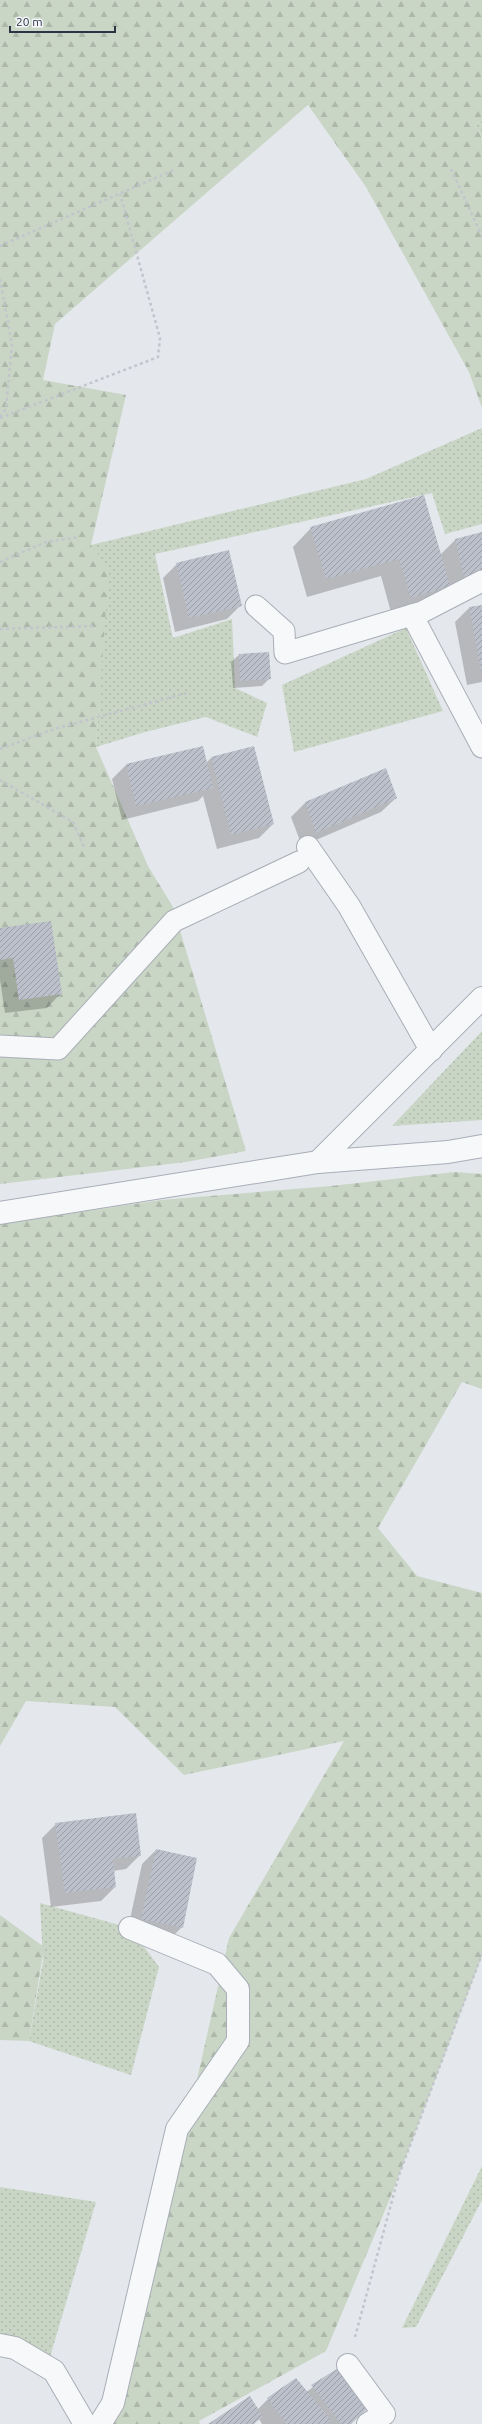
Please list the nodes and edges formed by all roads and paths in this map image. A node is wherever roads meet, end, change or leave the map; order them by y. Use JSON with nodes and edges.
{"nodes":[{"id":1,"x":176,"y":169,"type":"dead end"},
{"id":2,"x":451,"y":169,"type":"dead end"},
{"id":3,"x":120,"y":194,"type":"junction"},
{"id":4,"x":482,"y":236,"type":"edge"},
{"id":5,"x":0,"y":246,"type":"edge"},
{"id":6,"x":0,"y":279,"type":"edge"},
{"id":7,"x":0,"y":418,"type":"edge"},
{"id":8,"x":78,"y":537,"type":"dead end"},
{"id":9,"x":0,"y":562,"type":"edge"},
{"id":10,"x":482,"y":581,"type":"edge"},
{"id":11,"x":256,"y":606,"type":"dead end"},
{"id":12,"x":412,"y":615,"type":"junction"},
{"id":13,"x":95,"y":626,"type":"dead end"},
{"id":14,"x":0,"y":629,"type":"edge"},
{"id":15,"x":187,"y":693,"type":"dead end"},
{"id":16,"x":482,"y":747,"type":"edge"},
{"id":17,"x":0,"y":749,"type":"edge"},
{"id":18,"x":0,"y":780,"type":"edge"},
{"id":19,"x":84,"y":847,"type":"dead end"},
{"id":20,"x":303,"y":855,"type":"joint"},
{"id":21,"x":482,"y":998,"type":"edge"},
{"id":22,"x":0,"y":1046,"type":"edge"},
{"id":23,"x":431,"y":1050,"type":"junction"},
{"id":24,"x":482,"y":1146,"type":"edge"},
{"id":25,"x":318,"y":1162,"type":"junction"},
{"id":26,"x":0,"y":1213,"type":"edge"},
{"id":27,"x":130,"y":1928,"type":"dead end"},
{"id":28,"x":482,"y":1954,"type":"edge"},
{"id":29,"x":0,"y":2345,"type":"edge"},
{"id":30,"x":348,"y":2364,"type":"joint"},
{"id":31,"x":85,"y":2424,"type":"edge"},
{"id":32,"x":100,"y":2424,"type":"edge"},
{"id":33,"x":368,"y":2424,"type":"edge"}],
"edges":[{"from":1,"to":3,"type":"path"},
{"from":2,"to":4,"type":"path"},
{"from":3,"to":5,"type":"path"},
{"from":3,"to":7,"type":"path"},
{"from":6,"to":7,"type":"path"},
{"from":8,"to":9,"type":"path"},
{"from":10,"to":12,"type":"lane"},
{"from":11,"to":12,"type":"lane"},
{"from":12,"to":16,"type":"lane"},
{"from":13,"to":14,"type":"path"},
{"from":15,"to":17,"type":"path"},
{"from":18,"to":19,"type":"path"},
{"from":20,"to":22,"type":"lane"},
{"from":20,"to":23,"type":"street"},
{"from":21,"to":23,"type":"street"},
{"from":23,"to":25,"type":"street"},
{"from":24,"to":25,"type":"street"},
{"from":25,"to":26,"type":"street"},
{"from":27,"to":32,"type":"street"},
{"from":28,"to":30,"type":"path"},
{"from":29,"to":31,"type":"street"},
{"from":30,"to":33,"type":"street"}]}
